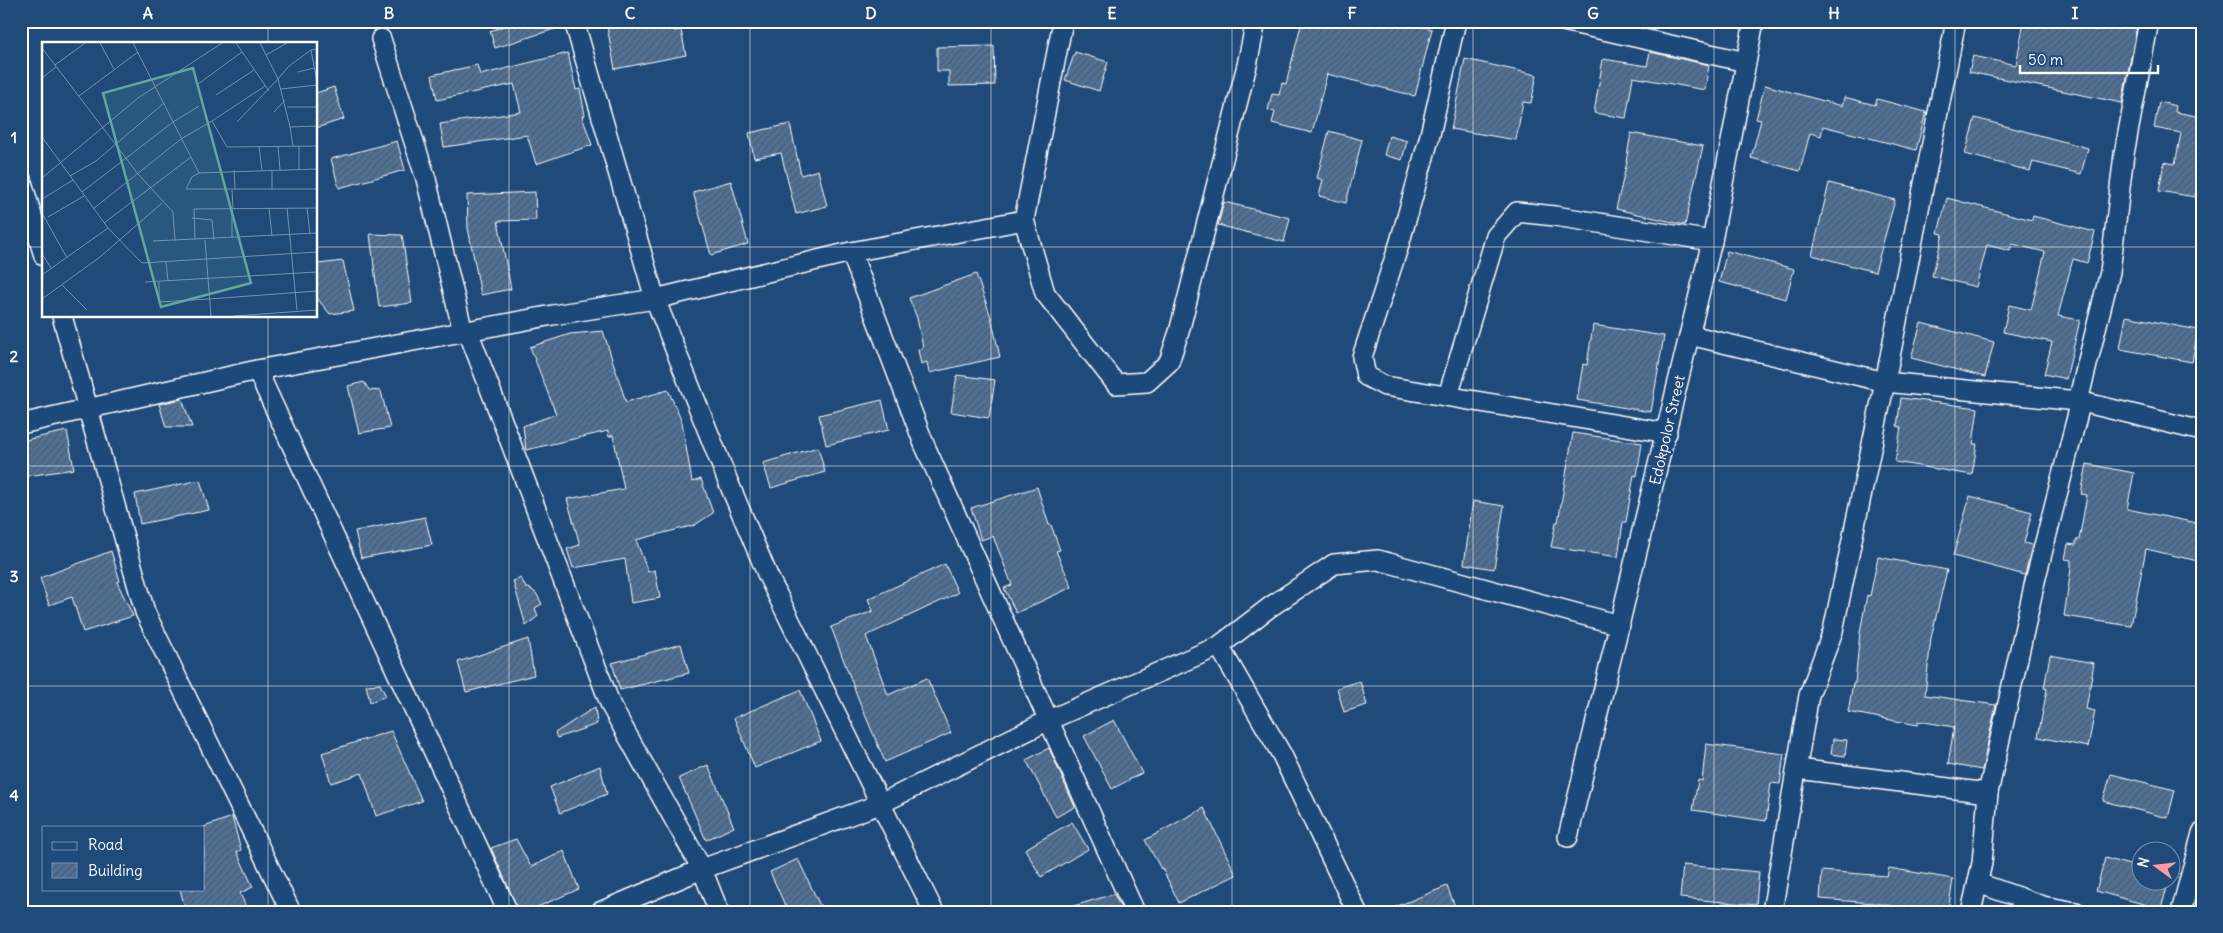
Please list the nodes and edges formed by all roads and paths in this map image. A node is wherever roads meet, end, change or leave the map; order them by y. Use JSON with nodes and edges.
{"nodes":[{"id":1,"x":574,"y":21,"type":"edge"},
{"id":2,"x":1063,"y":21,"type":"edge"},
{"id":3,"x":1256,"y":21,"type":"edge"},
{"id":4,"x":1456,"y":21,"type":"edge"},
{"id":5,"x":1563,"y":21,"type":"edge"},
{"id":6,"x":1754,"y":21,"type":"edge"},
{"id":7,"x":1956,"y":21,"type":"edge"},
{"id":8,"x":2148,"y":21,"type":"edge"},
{"id":9,"x":381,"y":39,"type":"dead end"},
{"id":10,"x":1746,"y":62,"type":"junction"},
{"id":11,"x":21,"y":179,"type":"edge"},
{"id":12,"x":1024,"y":220,"type":"junction"},
{"id":13,"x":1712,"y":241,"type":"junction"},
{"id":14,"x":42,"y":249,"type":"edge"},
{"id":15,"x":851,"y":252,"type":"junction"},
{"id":16,"x":655,"y":299,"type":"junction"},
{"id":17,"x":63,"y":318,"type":"edge"},
{"id":18,"x":465,"y":332,"type":"junction"},
{"id":19,"x":1690,"y":336,"type":"junction"},
{"id":20,"x":256,"y":370,"type":"junction"},
{"id":21,"x":1885,"y":382,"type":"junction"},
{"id":22,"x":1448,"y":396,"type":"junction"},
{"id":23,"x":2078,"y":401,"type":"junction"},
{"id":24,"x":89,"y":409,"type":"junction"},
{"id":25,"x":21,"y":424,"type":"edge"},
{"id":26,"x":2202,"y":431,"type":"edge"},
{"id":27,"x":1667,"y":433,"type":"junction"},
{"id":28,"x":1620,"y":625,"type":"junction"},
{"id":29,"x":1219,"y":646,"type":"junction"},
{"id":30,"x":1049,"y":720,"type":"junction"},
{"id":31,"x":1797,"y":769,"type":"junction"},
{"id":32,"x":1988,"y":793,"type":"junction"},
{"id":33,"x":880,"y":804,"type":"junction"},
{"id":34,"x":2202,"y":833,"type":"edge"},
{"id":35,"x":1568,"y":837,"type":"dead end"},
{"id":36,"x":702,"y":869,"type":"junction"},
{"id":37,"x":1978,"y":882,"type":"junction"},
{"id":38,"x":291,"y":912,"type":"edge"},
{"id":39,"x":508,"y":912,"type":"edge"},
{"id":40,"x":600,"y":912,"type":"edge"},
{"id":41,"x":719,"y":912,"type":"edge"},
{"id":42,"x":934,"y":912,"type":"edge"},
{"id":43,"x":1135,"y":912,"type":"edge"},
{"id":44,"x":1357,"y":912,"type":"edge"},
{"id":45,"x":1772,"y":912,"type":"edge"},
{"id":46,"x":1971,"y":912,"type":"edge"},
{"id":47,"x":2076,"y":912,"type":"edge"},
{"id":48,"x":2181,"y":912,"type":"edge"}],
"edges":[{"from":1,"to":16,"type":"street"},
{"from":2,"to":12,"type":"street"},
{"from":3,"to":12,"type":"street"},
{"from":4,"to":22,"type":"street"},
{"from":5,"to":10,"type":"street"},
{"from":6,"to":10,"type":"street","name":"Edokpolor Street"},
{"from":7,"to":21,"type":"street"},
{"from":8,"to":23,"type":"street"},
{"from":9,"to":18,"type":"street"},
{"from":10,"to":13,"type":"street","name":"Edokpolor Street"},
{"from":11,"to":14,"type":"street"},
{"from":12,"to":15,"type":"street"},
{"from":13,"to":19,"type":"street","name":"Edokpolor Street"},
{"from":13,"to":22,"type":"street"},
{"from":15,"to":16,"type":"street"},
{"from":15,"to":30,"type":"street"},
{"from":16,"to":18,"type":"street"},
{"from":16,"to":33,"type":"street"},
{"from":17,"to":24,"type":"street"},
{"from":18,"to":20,"type":"street"},
{"from":18,"to":36,"type":"street"},
{"from":19,"to":21,"type":"street"},
{"from":19,"to":27,"type":"street","name":"Edokpolor Street"},
{"from":20,"to":24,"type":"street"},
{"from":20,"to":39,"type":"street"},
{"from":21,"to":23,"type":"street"},
{"from":21,"to":31,"type":"street"},
{"from":22,"to":27,"type":"street"},
{"from":23,"to":26,"type":"street"},
{"from":23,"to":32,"type":"street"},
{"from":24,"to":25,"type":"street"},
{"from":24,"to":38,"type":"street"},
{"from":27,"to":28,"type":"street","name":"Edokpolor Street"},
{"from":28,"to":29,"type":"street"},
{"from":28,"to":35,"type":"street","name":"Edokpolor Street"},
{"from":29,"to":30,"type":"street"},
{"from":29,"to":44,"type":"street"},
{"from":30,"to":33,"type":"street"},
{"from":30,"to":43,"type":"street"},
{"from":31,"to":32,"type":"street"},
{"from":31,"to":45,"type":"street"},
{"from":32,"to":37,"type":"street"},
{"from":33,"to":36,"type":"street"},
{"from":33,"to":42,"type":"street"},
{"from":34,"to":48,"type":"street"},
{"from":36,"to":40,"type":"street"},
{"from":36,"to":41,"type":"street"},
{"from":37,"to":46,"type":"street"},
{"from":37,"to":47,"type":"street"}]}
